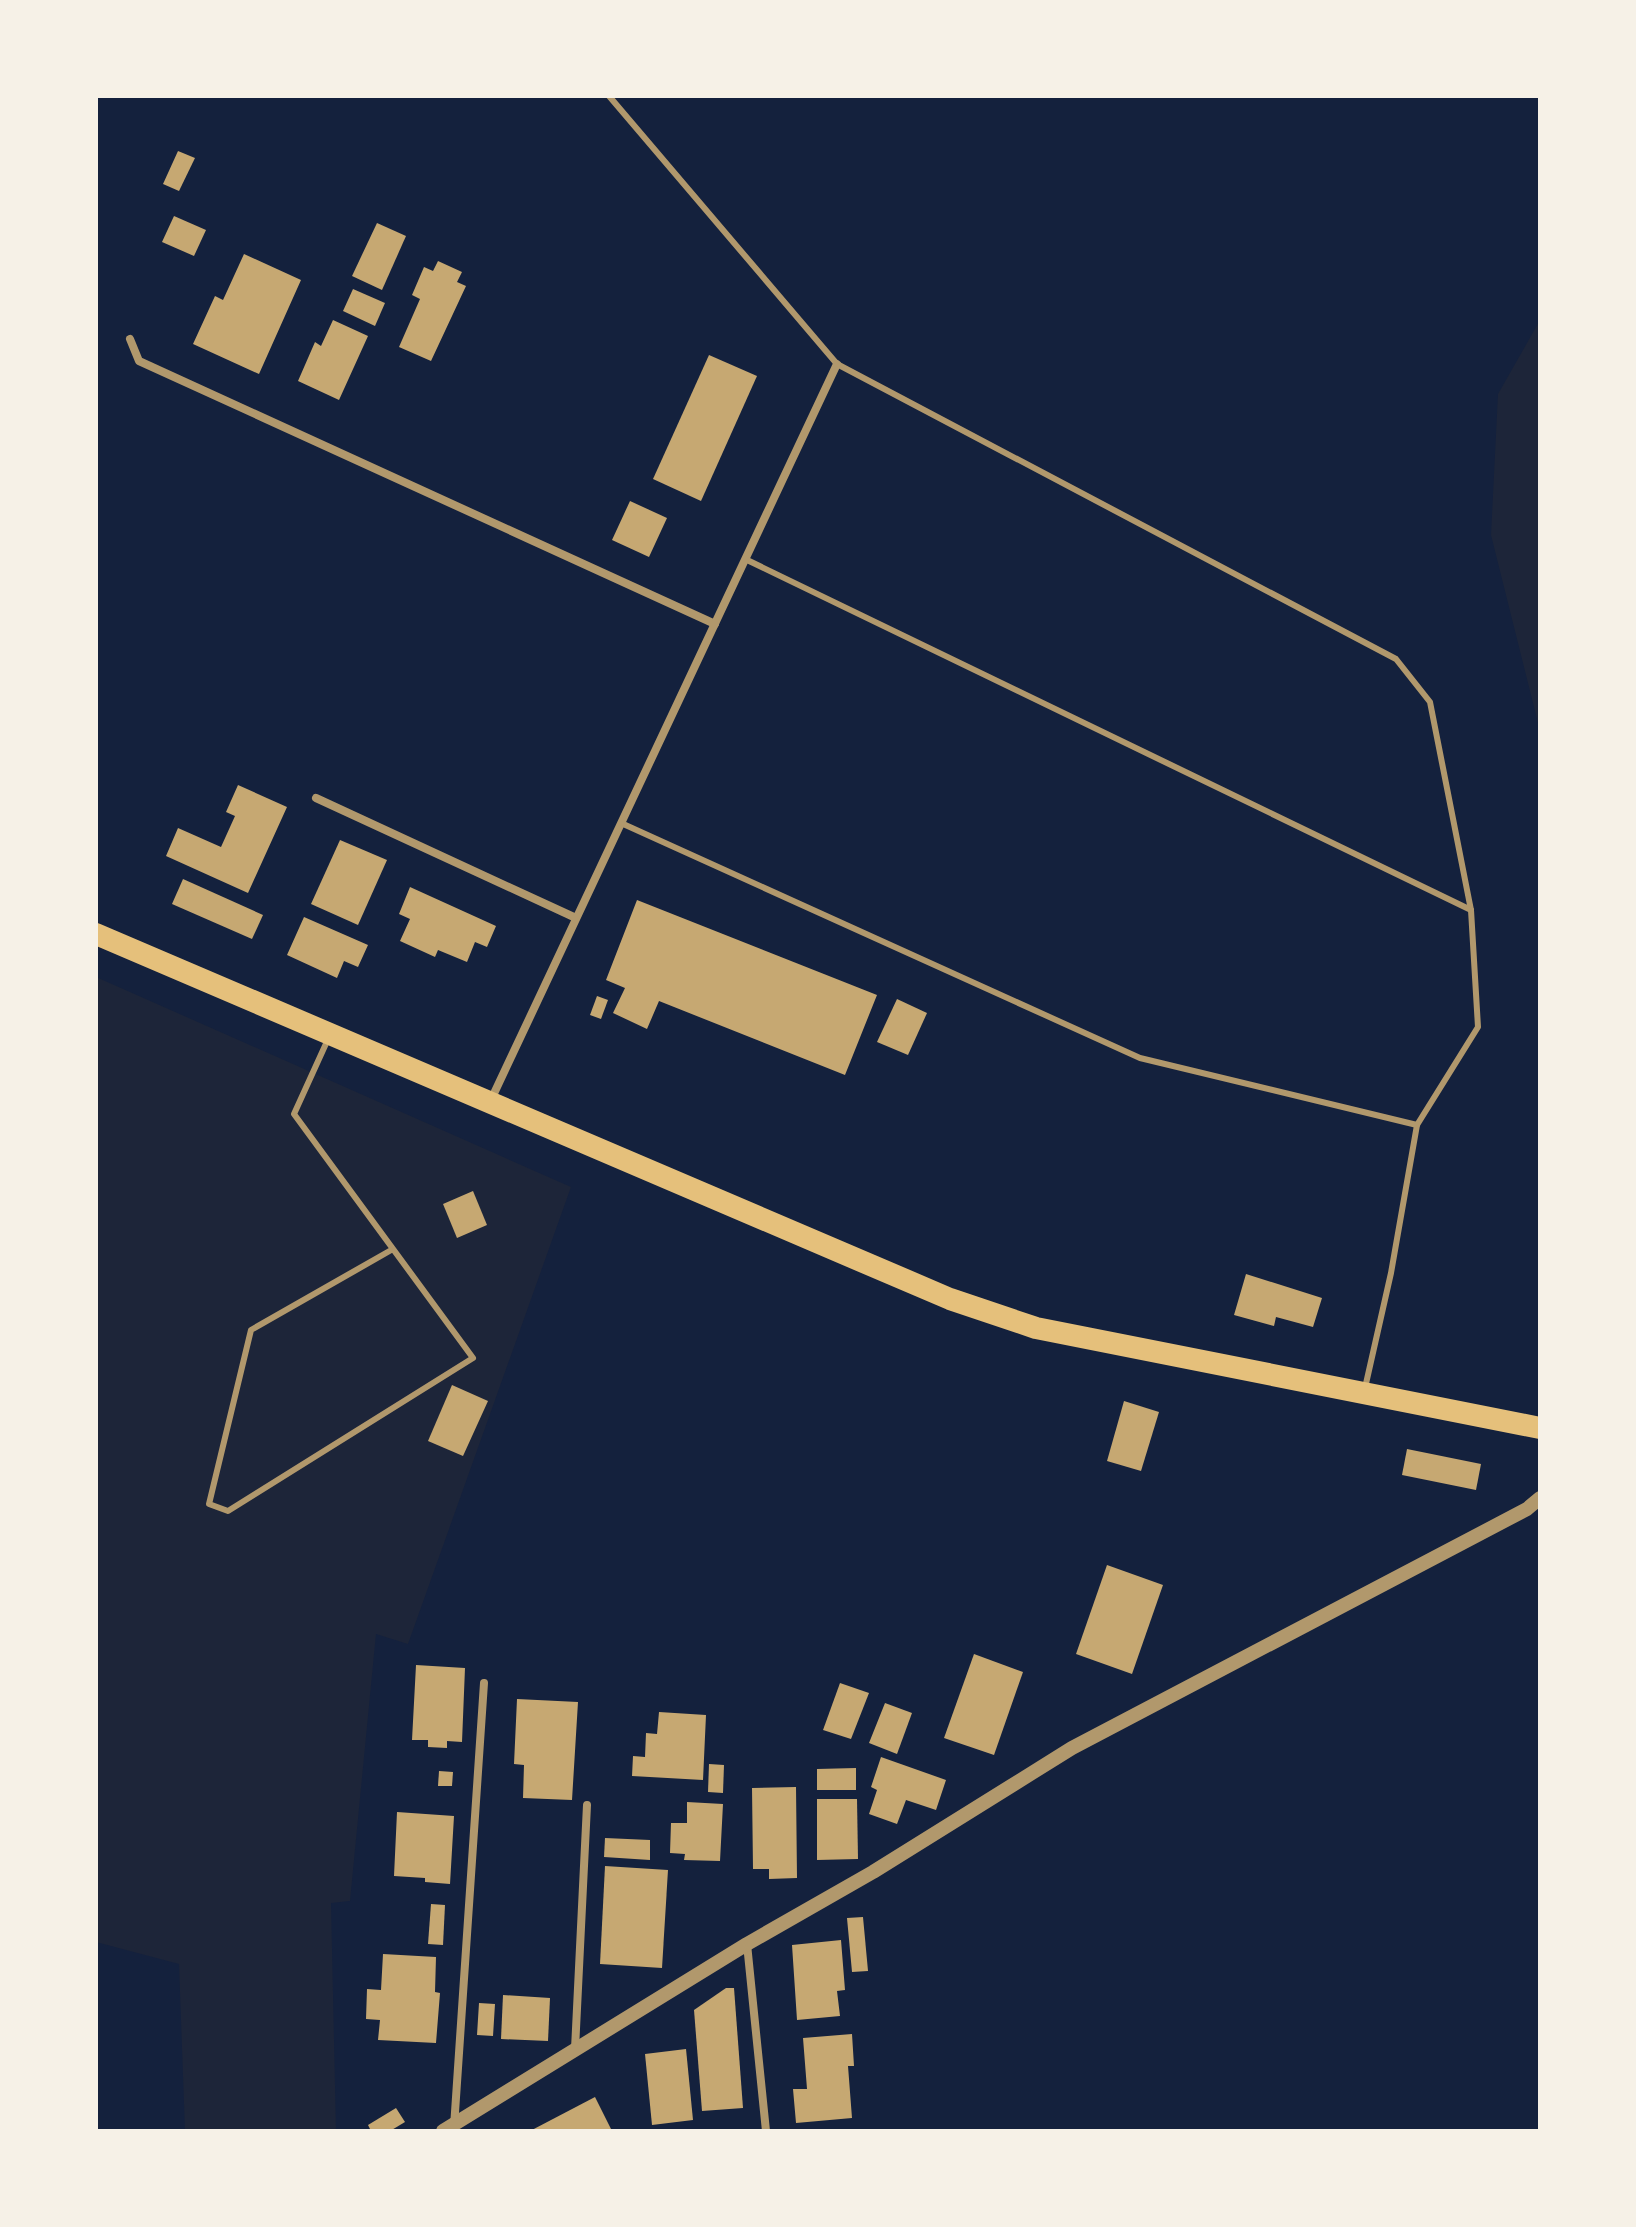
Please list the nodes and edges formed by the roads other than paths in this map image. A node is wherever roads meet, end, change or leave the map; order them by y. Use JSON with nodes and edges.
{"nodes":[{"id":1,"x":609,"y":96,"type":"edge"},
{"id":2,"x":130,"y":339,"type":"dead end"},
{"id":3,"x":837,"y":364,"type":"junction"},
{"id":4,"x":745,"y":559,"type":"junction"},
{"id":5,"x":715,"y":624,"type":"junction"},
{"id":6,"x":316,"y":798,"type":"dead end"},
{"id":7,"x":621,"y":823,"type":"junction"},
{"id":8,"x":1471,"y":910,"type":"junction"},
{"id":9,"x":576,"y":918,"type":"junction"},
{"id":10,"x":96,"y":934,"type":"edge"},
{"id":11,"x":330,"y":1034,"type":"junction"},
{"id":12,"x":489,"y":1103,"type":"junction"},
{"id":13,"x":1417,"y":1125,"type":"junction"},
{"id":14,"x":393,"y":1249,"type":"junction"},
{"id":15,"x":1364,"y":1393,"type":"junction"},
{"id":16,"x":1540,"y":1428,"type":"edge"},
{"id":17,"x":1540,"y":1498,"type":"edge"},
{"id":18,"x":484,"y":1683,"type":"dead end"},
{"id":19,"x":587,"y":1805,"type":"dead end"},
{"id":20,"x":747,"y":1944,"type":"junction"},
{"id":21,"x":575,"y":2049,"type":"junction"},
{"id":22,"x":451,"y":2129,"type":"edge"},
{"id":23,"x":766,"y":2131,"type":"edge"}],
"edges":[{"from":1,"to":3,"type":"lane"},
{"from":2,"to":5,"type":"street"},
{"from":3,"to":4,"type":"street"},
{"from":3,"to":8,"type":"lane"},
{"from":4,"to":5,"type":"street"},
{"from":4,"to":8,"type":"lane"},
{"from":5,"to":7,"type":"street"},
{"from":6,"to":9,"type":"street"},
{"from":7,"to":9,"type":"street"},
{"from":7,"to":13,"type":"lane"},
{"from":8,"to":13,"type":"lane"},
{"from":9,"to":12,"type":"street"},
{"from":10,"to":11,"type":"highway"},
{"from":11,"to":12,"type":"highway"},
{"from":11,"to":14,"type":"lane"},
{"from":12,"to":15,"type":"highway"},
{"from":13,"to":15,"type":"lane"},
{"from":14,"to":14,"type":"lane"},
{"from":15,"to":16,"type":"highway"},
{"from":17,"to":20,"type":"street"},
{"from":18,"to":22,"type":"street"},
{"from":19,"to":21,"type":"street"},
{"from":20,"to":21,"type":"street"},
{"from":20,"to":23,"type":"street"},
{"from":21,"to":22,"type":"street"}]}
